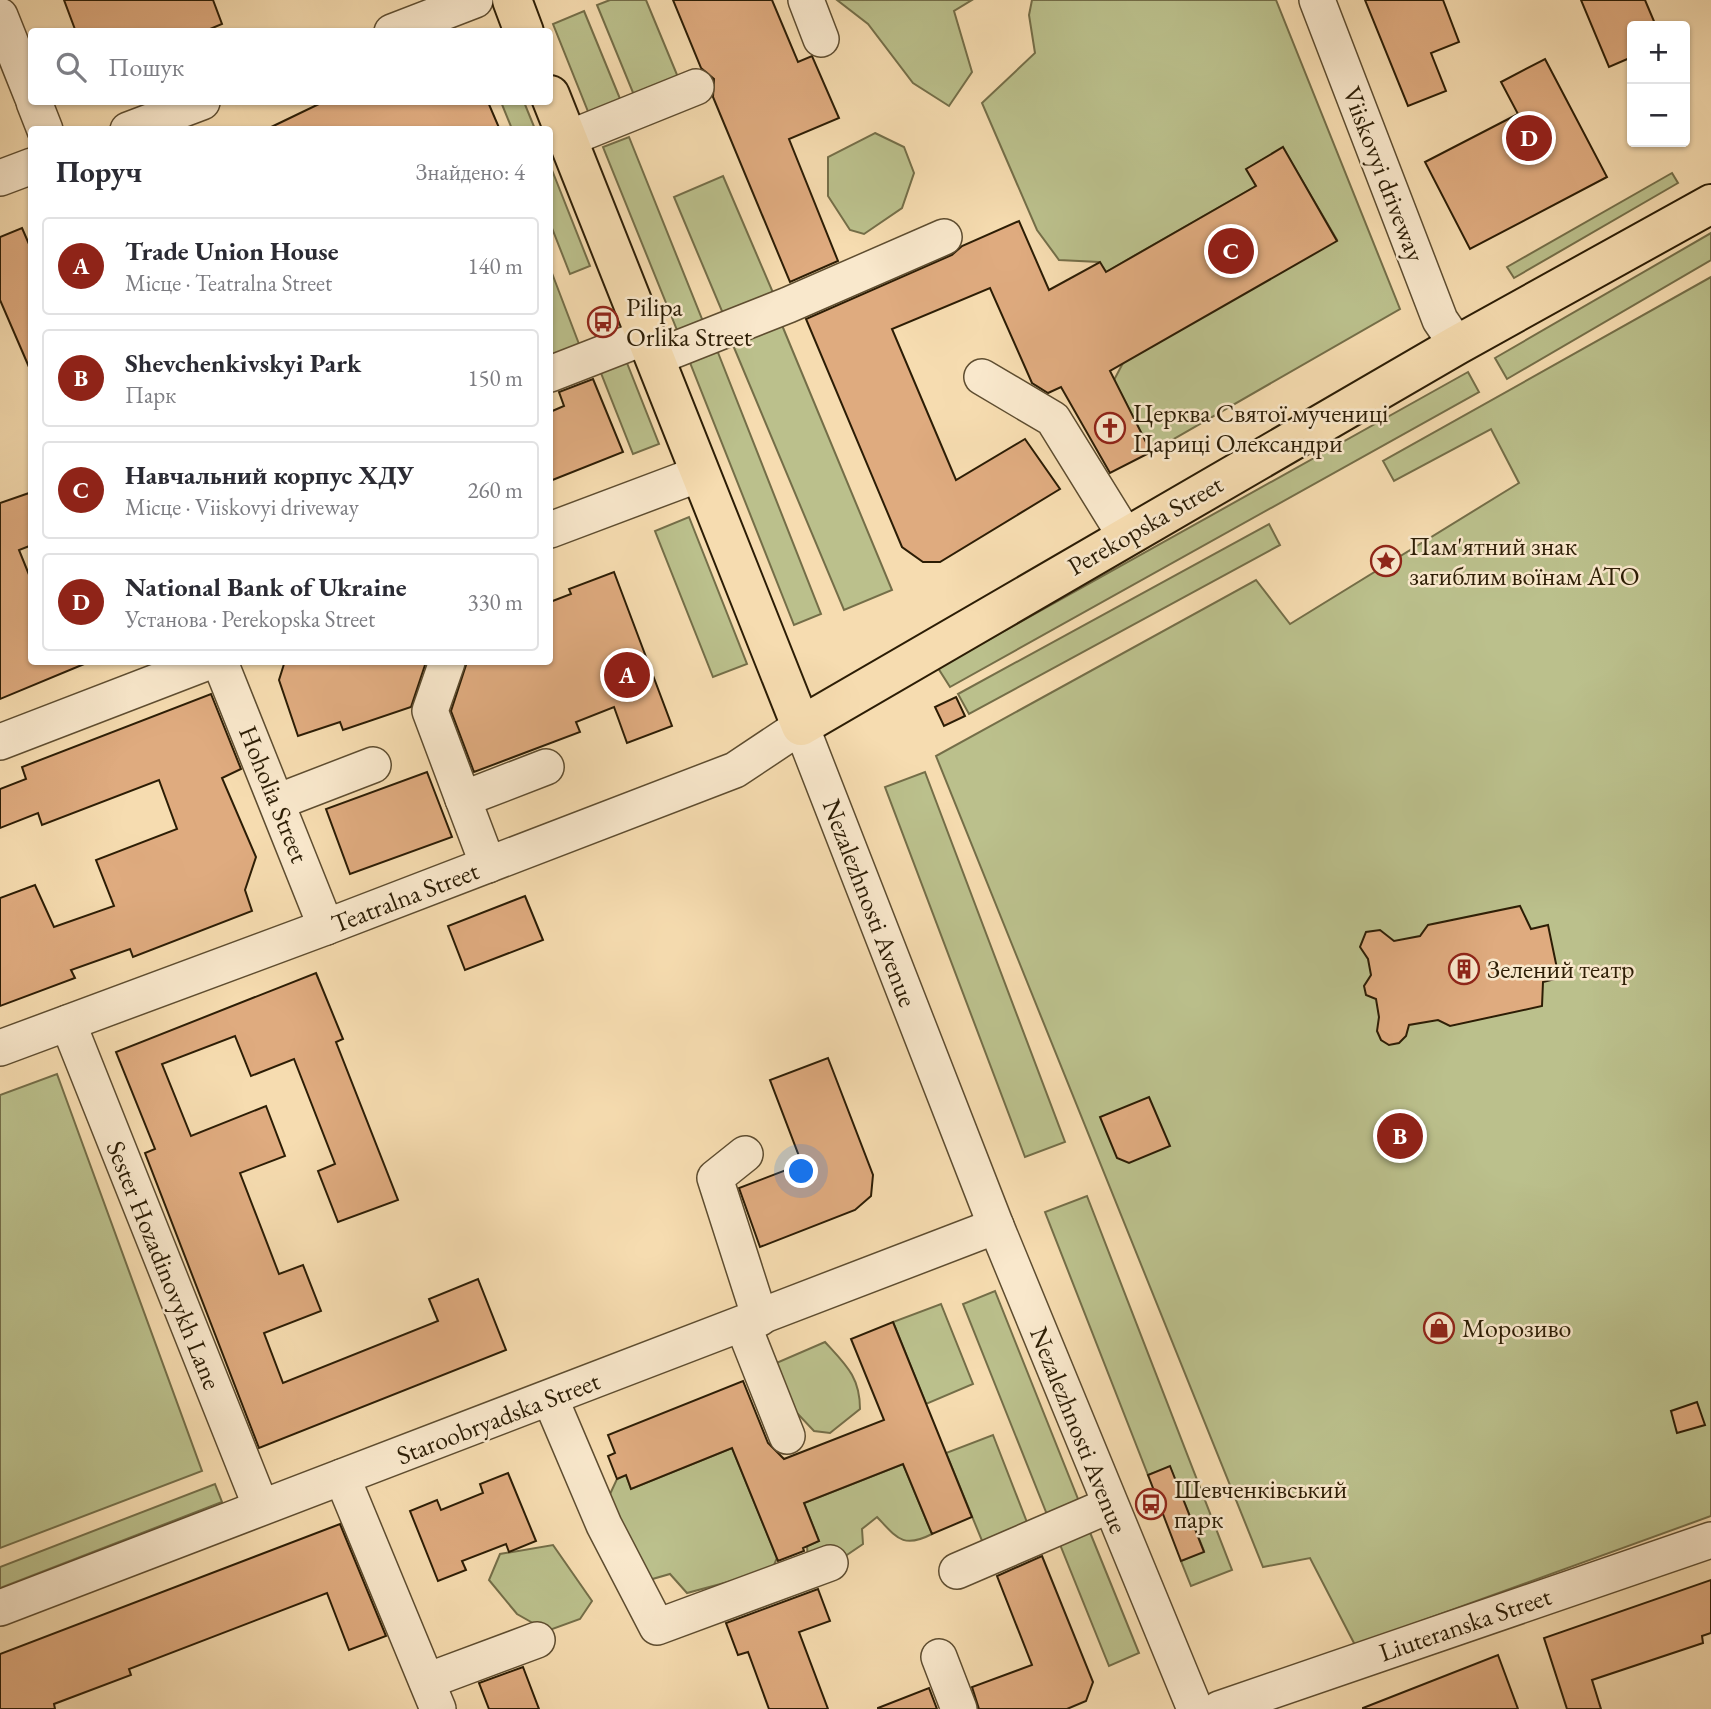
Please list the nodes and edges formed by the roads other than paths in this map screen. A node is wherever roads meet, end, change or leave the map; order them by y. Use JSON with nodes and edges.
{"nodes":[{"id":1,"x":475,"y":0,"type":"edge"},
{"id":2,"x":512,"y":0,"type":"edge"},
{"id":3,"x":806,"y":0,"type":"edge"},
{"id":4,"x":1317,"y":0,"type":"edge"},
{"id":5,"x":0,"y":16,"type":"edge"},
{"id":6,"x":402,"y":28,"type":"edge"},
{"id":7,"x":522,"y":28,"type":"edge"},
{"id":8,"x":821,"y":39,"type":"dead end"},
{"id":9,"x":28,"y":86,"type":"edge"},
{"id":10,"x":696,"y":86,"type":"dead end"},
{"id":11,"x":553,"y":103,"type":"edge"},
{"id":12,"x":35,"y":105,"type":"edge"},
{"id":13,"x":194,"y":105,"type":"edge"},
{"id":14,"x":43,"y":126,"type":"edge"},
{"id":15,"x":139,"y":126,"type":"edge"},
{"id":16,"x":567,"y":139,"type":"junction"},
{"id":17,"x":28,"y":168,"type":"edge"},
{"id":18,"x":0,"y":178,"type":"edge"},
{"id":19,"x":1711,"y":204,"type":"edge"},
{"id":20,"x":944,"y":237,"type":"dead end"},
{"id":21,"x":1457,"y":345,"type":"junction"},
{"id":22,"x":650,"y":347,"type":"junction"},
{"id":23,"x":553,"y":373,"type":"edge"},
{"id":24,"x":982,"y":377,"type":"dead end"},
{"id":25,"x":699,"y":474,"type":"junction"},
{"id":26,"x":553,"y":529,"type":"edge"},
{"id":27,"x":1126,"y":537,"type":"junction"},
{"id":28,"x":200,"y":665,"type":"edge"},
{"id":29,"x":221,"y":665,"type":"edge"},
{"id":30,"x":446,"y":665,"type":"edge"},
{"id":31,"x":801,"y":726,"type":"junction"},
{"id":32,"x":0,"y":742,"type":"edge"},
{"id":33,"x":373,"y":765,"type":"dead end"},
{"id":34,"x":546,"y":767,"type":"dead end"},
{"id":35,"x":463,"y":799,"type":"junction"},
{"id":36,"x":277,"y":802,"type":"junction"},
{"id":37,"x":488,"y":865,"type":"junction"},
{"id":38,"x":327,"y":928,"type":"junction"},
{"id":39,"x":68,"y":1023,"type":"junction"},
{"id":40,"x":0,"y":1048,"type":"edge"},
{"id":41,"x":745,"y":1154,"type":"dead end"},
{"id":42,"x":996,"y":1226,"type":"junction"},
{"id":43,"x":751,"y":1322,"type":"junction"},
{"id":44,"x":550,"y":1398,"type":"junction"},
{"id":45,"x":787,"y":1436,"type":"dead end"},
{"id":46,"x":342,"y":1478,"type":"junction"},
{"id":47,"x":1110,"y":1505,"type":"junction"},
{"id":48,"x":261,"y":1507,"type":"junction"},
{"id":49,"x":1711,"y":1539,"type":"edge"},
{"id":50,"x":830,"y":1563,"type":"dead end"},
{"id":51,"x":957,"y":1571,"type":"dead end"},
{"id":52,"x":0,"y":1608,"type":"edge"},
{"id":53,"x":537,"y":1640,"type":"dead end"},
{"id":54,"x":939,"y":1657,"type":"dead end"},
{"id":55,"x":432,"y":1695,"type":"edge"},
{"id":56,"x":959,"y":1709,"type":"edge"},
{"id":57,"x":1195,"y":1709,"type":"edge"},
{"id":58,"x":1219,"y":1709,"type":"edge"}],
"edges":[{"from":1,"to":6,"type":"street"},
{"from":2,"to":7,"type":"main road"},
{"from":3,"to":8,"type":"street"},
{"from":4,"to":21,"type":"street","name":"Viiskovyi driveway"},
{"from":5,"to":9,"type":"street"},
{"from":10,"to":16,"type":"street"},
{"from":11,"to":16,"type":"main road","name":"Nezalezhnosti Avenue"},
{"from":12,"to":14,"type":"street"},
{"from":13,"to":15,"type":"street"},
{"from":16,"to":22,"type":"main road","name":"Nezalezhnosti Avenue"},
{"from":17,"to":18,"type":"street"},
{"from":19,"to":21,"type":"main road","name":"Perekopska Street"},
{"from":20,"to":22,"type":"street"},
{"from":21,"to":27,"type":"main road","name":"Perekopska Street"},
{"from":22,"to":23,"type":"street"},
{"from":22,"to":25,"type":"main road","name":"Nezalezhnosti Avenue"},
{"from":24,"to":27,"type":"street"},
{"from":25,"to":26,"type":"street"},
{"from":25,"to":31,"type":"main road","name":"Nezalezhnosti Avenue"},
{"from":27,"to":31,"type":"main road","name":"Perekopska Street"},
{"from":28,"to":32,"type":"street"},
{"from":29,"to":36,"type":"street","name":"Hoholia Street"},
{"from":30,"to":35,"type":"street"},
{"from":31,"to":37,"type":"street","name":"Teatralna Street"},
{"from":31,"to":42,"type":"street","name":"Nezalezhnosti Avenue"},
{"from":33,"to":36,"type":"street"},
{"from":34,"to":35,"type":"street"},
{"from":35,"to":37,"type":"street"},
{"from":36,"to":38,"type":"street","name":"Hoholia Street"},
{"from":37,"to":38,"type":"street","name":"Teatralna Street"},
{"from":38,"to":39,"type":"street","name":"Teatralna Street"},
{"from":39,"to":40,"type":"street","name":"Teatralna Street"},
{"from":39,"to":48,"type":"street","name":"Sester Hozadinovykh Lane"},
{"from":41,"to":43,"type":"street"},
{"from":42,"to":43,"type":"street","name":"Staroobryadska Street"},
{"from":42,"to":47,"type":"street","name":"Nezalezhnosti Avenue"},
{"from":43,"to":44,"type":"street","name":"Staroobryadska Street"},
{"from":43,"to":45,"type":"street"},
{"from":44,"to":46,"type":"street","name":"Staroobryadska Street"},
{"from":44,"to":50,"type":"street"},
{"from":46,"to":48,"type":"street","name":"Staroobryadska Street"},
{"from":46,"to":55,"type":"street"},
{"from":47,"to":51,"type":"street"},
{"from":47,"to":57,"type":"street","name":"Nezalezhnosti Avenue"},
{"from":48,"to":52,"type":"street","name":"Staroobryadska Street"},
{"from":49,"to":58,"type":"street","name":"Liuteranska Street"},
{"from":53,"to":55,"type":"street"},
{"from":54,"to":56,"type":"street"}]}
